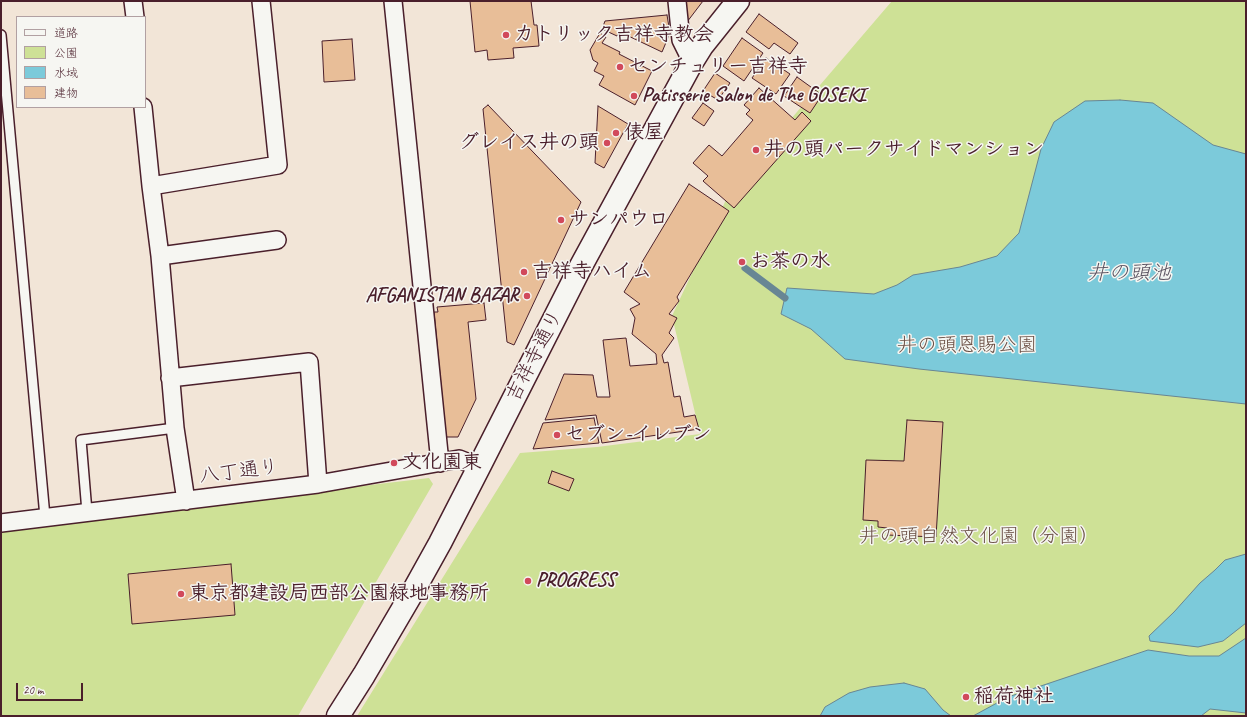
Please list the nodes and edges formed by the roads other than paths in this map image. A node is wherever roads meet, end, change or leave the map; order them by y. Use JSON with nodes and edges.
{"nodes":[{"id":1,"x":133,"y":1,"type":"edge"},
{"id":2,"x":262,"y":1,"type":"edge"},
{"id":3,"x":393,"y":1,"type":"edge"},
{"id":4,"x":677,"y":1,"type":"edge"},
{"id":5,"x":738,"y":1,"type":"edge"},
{"id":6,"x":134,"y":16,"type":"edge"},
{"id":7,"x":1,"y":35,"type":"edge"},
{"id":8,"x":692,"y":62,"type":"junction"},
{"id":9,"x":143,"y":108,"type":"edge"},
{"id":10,"x":151,"y":186,"type":"junction"},
{"id":11,"x":277,"y":240,"type":"dead end"},
{"id":12,"x":160,"y":256,"type":"junction"},
{"id":13,"x":170,"y":378,"type":"junction"},
{"id":14,"x":175,"y":428,"type":"junction"},
{"id":15,"x":440,"y":463,"type":"junction"},
{"id":16,"x":480,"y":467,"type":"junction"},
{"id":17,"x":318,"y":484,"type":"junction"},
{"id":18,"x":186,"y":501,"type":"junction"},
{"id":19,"x":87,"y":512,"type":"junction"},
{"id":20,"x":46,"y":517,"type":"junction"},
{"id":21,"x":1,"y":523,"type":"edge"},
{"id":22,"x":338,"y":716,"type":"edge"}],
"edges":[{"from":1,"to":6,"type":"street"},
{"from":2,"to":10,"type":"street"},
{"from":3,"to":15,"type":"street"},
{"from":4,"to":8,"type":"street"},
{"from":5,"to":8,"type":"main road","name":"吉祥寺通り"},
{"from":7,"to":20,"type":"lane"},
{"from":8,"to":16,"type":"main road","name":"吉祥寺通り"},
{"from":9,"to":10,"type":"street"},
{"from":10,"to":12,"type":"street"},
{"from":11,"to":12,"type":"street"},
{"from":12,"to":13,"type":"street"},
{"from":13,"to":14,"type":"street"},
{"from":13,"to":17,"type":"street"},
{"from":14,"to":18,"type":"street"},
{"from":14,"to":19,"type":"lane"},
{"from":15,"to":16,"type":"street","name":"八丁通り"},
{"from":15,"to":17,"type":"street","name":"八丁通り"},
{"from":16,"to":22,"type":"main road","name":"吉祥寺通り"},
{"from":17,"to":18,"type":"street","name":"八丁通り"},
{"from":18,"to":19,"type":"street","name":"八丁通り"},
{"from":19,"to":20,"type":"street","name":"八丁通り"},
{"from":20,"to":21,"type":"street","name":"八丁通り"}]}
